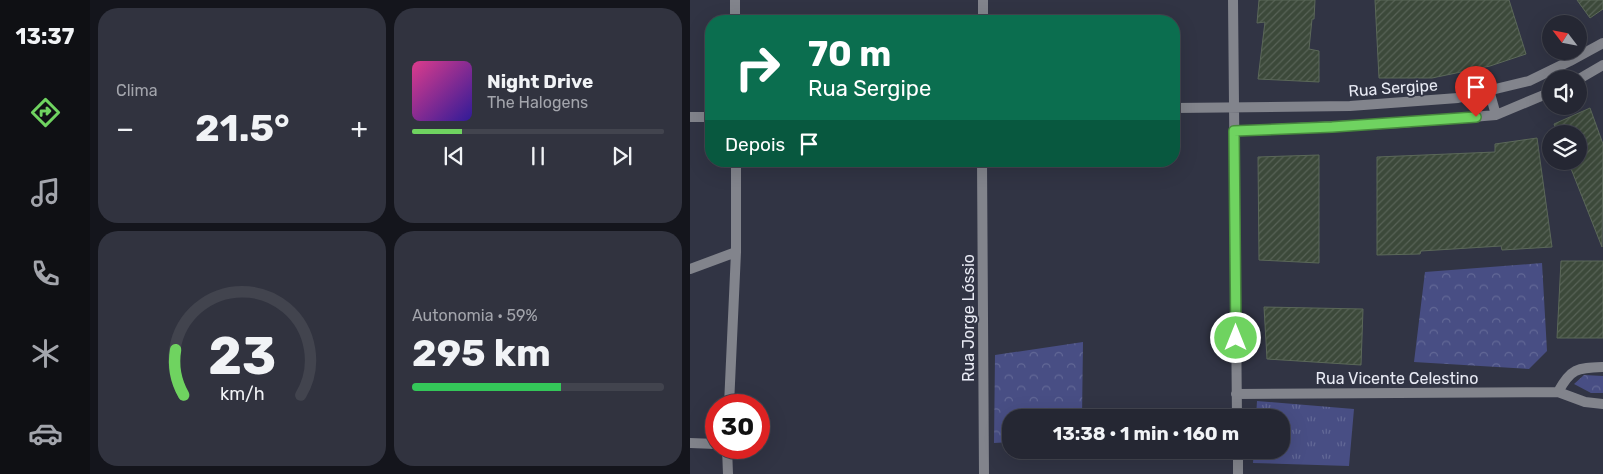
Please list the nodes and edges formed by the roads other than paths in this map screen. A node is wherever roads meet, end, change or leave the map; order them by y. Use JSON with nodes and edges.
{"nodes":[{"id":1,"x":735,"y":0,"type":"edge"},
{"id":2,"x":984,"y":0,"type":"edge"},
{"id":3,"x":1234,"y":0,"type":"edge"},
{"id":4,"x":735,"y":15,"type":"edge"},
{"id":5,"x":983,"y":15,"type":"edge"},
{"id":6,"x":1603,"y":43,"type":"edge"},
{"id":7,"x":1603,"y":65,"type":"edge"},
{"id":8,"x":1587,"y":75,"type":"edge"},
{"id":9,"x":1489,"y":90,"type":"junction"},
{"id":10,"x":1542,"y":96,"type":"edge"},
{"id":11,"x":1234,"y":106,"type":"junction"},
{"id":12,"x":1180,"y":108,"type":"edge"},
{"id":13,"x":1496,"y":115,"type":"junction"},
{"id":14,"x":705,"y":116,"type":"edge"},
{"id":15,"x":690,"y":117,"type":"edge"},
{"id":16,"x":1234,"y":131,"type":"junction"},
{"id":17,"x":736,"y":167,"type":"edge"},
{"id":18,"x":982,"y":167,"type":"edge"},
{"id":19,"x":736,"y":252,"type":"junction"},
{"id":20,"x":690,"y":269,"type":"edge"},
{"id":21,"x":1603,"y":366,"type":"edge"},
{"id":22,"x":1558,"y":392,"type":"junction"},
{"id":23,"x":730,"y":394,"type":"edge"},
{"id":24,"x":1236,"y":394,"type":"junction"},
{"id":25,"x":1603,"y":404,"type":"edge"},
{"id":26,"x":1237,"y":409,"type":"edge"},
{"id":27,"x":690,"y":443,"type":"edge"},
{"id":28,"x":705,"y":444,"type":"edge"},
{"id":29,"x":727,"y":459,"type":"edge"},
{"id":30,"x":1238,"y":459,"type":"edge"},
{"id":31,"x":728,"y":474,"type":"edge"},
{"id":32,"x":984,"y":474,"type":"edge"},
{"id":33,"x":1238,"y":474,"type":"edge"}],
"edges":[{"from":1,"to":4,"type":"street"},
{"from":2,"to":5,"type":"street"},
{"from":3,"to":11,"type":"street"},
{"from":6,"to":9,"type":"street","name":"Rua Sergipe"},
{"from":7,"to":8,"type":"street"},
{"from":9,"to":11,"type":"street","name":"Rua Sergipe"},
{"from":9,"to":13,"type":"street"},
{"from":10,"to":13,"type":"street"},
{"from":11,"to":12,"type":"street","name":"Rua Sergipe"},
{"from":11,"to":16,"type":"street"},
{"from":13,"to":16,"type":"street"},
{"from":14,"to":15,"type":"street"},
{"from":16,"to":24,"type":"street"},
{"from":17,"to":19,"type":"street"},
{"from":18,"to":32,"type":"street","name":"Rua Jorge Lóssio"},
{"from":19,"to":20,"type":"street"},
{"from":19,"to":23,"type":"street"},
{"from":21,"to":22,"type":"street"},
{"from":22,"to":24,"type":"street","name":"Rua Vicente Celestino"},
{"from":22,"to":25,"type":"street","name":"Rua Vicente Celestino"},
{"from":24,"to":26,"type":"street"},
{"from":27,"to":28,"type":"street"},
{"from":29,"to":31,"type":"street"},
{"from":30,"to":33,"type":"street"}]}
